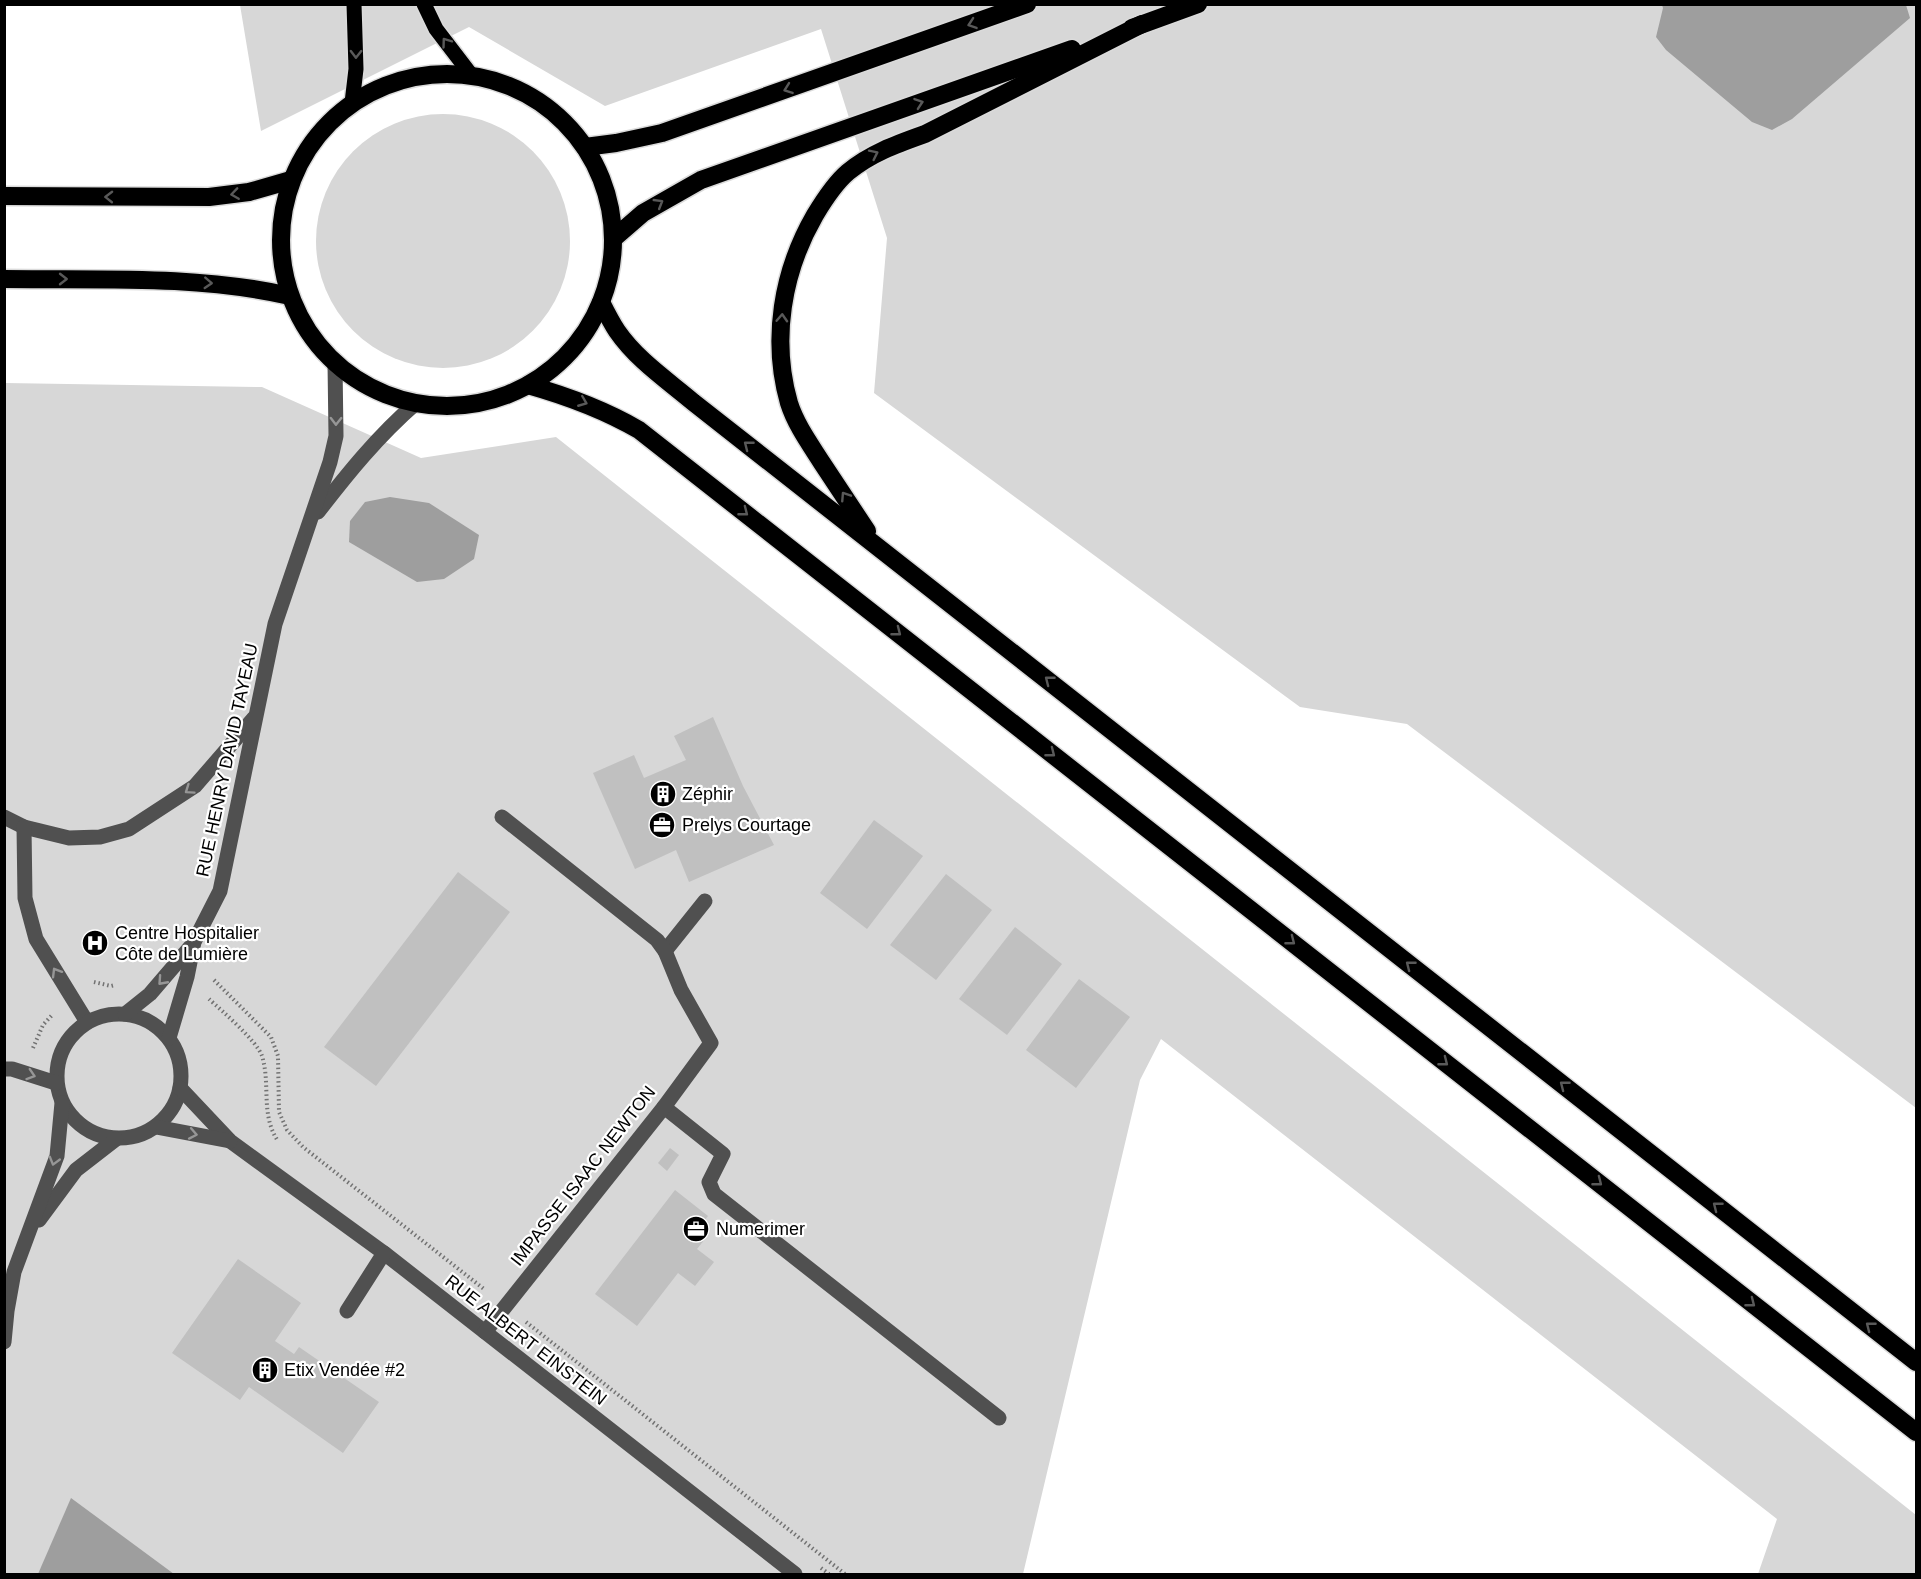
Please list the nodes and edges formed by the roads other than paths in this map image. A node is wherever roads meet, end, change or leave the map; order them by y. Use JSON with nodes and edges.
{"nodes":[{"id":1,"x":354,"y":4,"type":"edge"},
{"id":2,"x":424,"y":4,"type":"edge"},
{"id":3,"x":1027,"y":4,"type":"edge"},
{"id":4,"x":1198,"y":4,"type":"edge"},
{"id":5,"x":1142,"y":24,"type":"junction"},
{"id":6,"x":472,"y":76,"type":"junction"},
{"id":7,"x":352,"y":103,"type":"junction"},
{"id":8,"x":585,"y":147,"type":"junction"},
{"id":9,"x":291,"y":180,"type":"junction"},
{"id":10,"x":4,"y":196,"type":"edge"},
{"id":11,"x":613,"y":239,"type":"junction"},
{"id":12,"x":4,"y":279,"type":"edge"},
{"id":13,"x":290,"y":296,"type":"junction"},
{"id":14,"x":601,"y":302,"type":"junction"},
{"id":15,"x":335,"y":363,"type":"junction"},
{"id":16,"x":528,"y":385,"type":"junction"},
{"id":17,"x":416,"y":403,"type":"junction"},
{"id":18,"x":311,"y":522,"type":"junction"},
{"id":19,"x":877,"y":545,"type":"junction"},
{"id":20,"x":256,"y":715,"type":"junction"},
{"id":21,"x":4,"y":817,"type":"edge"},
{"id":22,"x":502,"y":817,"type":"dead end"},
{"id":23,"x":24,"y":827,"type":"junction"},
{"id":24,"x":705,"y":902,"type":"dead end"},
{"id":25,"x":194,"y":942,"type":"junction"},
{"id":26,"x":665,"y":951,"type":"junction"},
{"id":27,"x":125,"y":1014,"type":"junction"},
{"id":28,"x":87,"y":1022,"type":"junction"},
{"id":29,"x":169,"y":1038,"type":"junction"},
{"id":30,"x":4,"y":1069,"type":"edge"},
{"id":31,"x":56,"y":1083,"type":"junction"},
{"id":32,"x":180,"y":1088,"type":"junction"},
{"id":33,"x":62,"y":1103,"type":"junction"},
{"id":34,"x":664,"y":1107,"type":"junction"},
{"id":35,"x":156,"y":1127,"type":"junction"},
{"id":36,"x":116,"y":1139,"type":"junction"},
{"id":37,"x":230,"y":1141,"type":"junction"},
{"id":38,"x":28,"y":1234,"type":"junction"},
{"id":39,"x":384,"y":1253,"type":"junction"},
{"id":40,"x":347,"y":1311,"type":"dead end"},
{"id":41,"x":484,"y":1332,"type":"junction"},
{"id":42,"x":4,"y":1342,"type":"edge"},
{"id":43,"x":1917,"y":1362,"type":"edge"},
{"id":44,"x":999,"y":1418,"type":"dead end"},
{"id":45,"x":1917,"y":1432,"type":"edge"},
{"id":46,"x":795,"y":1575,"type":"edge"}],
"edges":[{"from":1,"to":7,"type":"main road","one_way":true},
{"from":6,"to":2,"type":"main road","one_way":true},
{"from":3,"to":8,"type":"highway","one_way":true},
{"from":4,"to":5,"type":"highway"},
{"from":11,"to":5,"type":"highway","one_way":true},
{"from":19,"to":5,"type":"highway","one_way":true},
{"from":6,"to":7,"type":"highway"},
{"from":6,"to":8,"type":"highway"},
{"from":7,"to":9,"type":"highway"},
{"from":8,"to":11,"type":"highway"},
{"from":9,"to":10,"type":"highway","one_way":true},
{"from":9,"to":13,"type":"highway"},
{"from":11,"to":14,"type":"highway"},
{"from":12,"to":13,"type":"highway","one_way":true},
{"from":13,"to":15,"type":"highway"},
{"from":14,"to":16,"type":"highway"},
{"from":19,"to":14,"type":"highway","one_way":true},
{"from":15,"to":17,"type":"highway"},
{"from":15,"to":18,"type":"street","name":"RUE HENRY DAVID TAYEAU","one_way":true},
{"from":16,"to":17,"type":"highway"},
{"from":16,"to":45,"type":"highway","one_way":true},
{"from":17,"to":18,"type":"street","name":"RUE HENRY DAVID TAYEAU"},
{"from":18,"to":20,"type":"street","name":"RUE HENRY DAVID TAYEAU"},
{"from":43,"to":19,"type":"highway","one_way":true},
{"from":20,"to":23,"type":"street","one_way":true},
{"from":20,"to":25,"type":"street","name":"RUE HENRY DAVID TAYEAU"},
{"from":21,"to":23,"type":"street"},
{"from":22,"to":26,"type":"street"},
{"from":28,"to":23,"type":"street","one_way":true},
{"from":24,"to":26,"type":"street"},
{"from":25,"to":27,"type":"street","one_way":true},
{"from":25,"to":29,"type":"street","name":"RUE HENRY DAVID TAYEAU"},
{"from":26,"to":34,"type":"street","name":"IMPASSE ISAAC NEWTON"},
{"from":27,"to":28,"type":"street"},
{"from":27,"to":29,"type":"street"},
{"from":28,"to":31,"type":"street"},
{"from":29,"to":32,"type":"street"},
{"from":30,"to":31,"type":"street","one_way":true},
{"from":31,"to":33,"type":"street"},
{"from":32,"to":35,"type":"street"},
{"from":32,"to":37,"type":"street","name":"RUE ALBERT EINSTEIN"},
{"from":33,"to":36,"type":"street"},
{"from":33,"to":38,"type":"street","one_way":true},
{"from":34,"to":41,"type":"street","name":"IMPASSE ISAAC NEWTON"},
{"from":34,"to":44,"type":"street"},
{"from":35,"to":36,"type":"street"},
{"from":35,"to":37,"type":"street","name":"RUE ALBERT EINSTEIN","one_way":true},
{"from":36,"to":38,"type":"street"},
{"from":37,"to":39,"type":"street","name":"RUE ALBERT EINSTEIN"},
{"from":38,"to":42,"type":"street"},
{"from":39,"to":40,"type":"street"},
{"from":39,"to":41,"type":"street","name":"RUE ALBERT EINSTEIN"},
{"from":41,"to":46,"type":"street","name":"RUE ALBERT EINSTEIN"}]}
